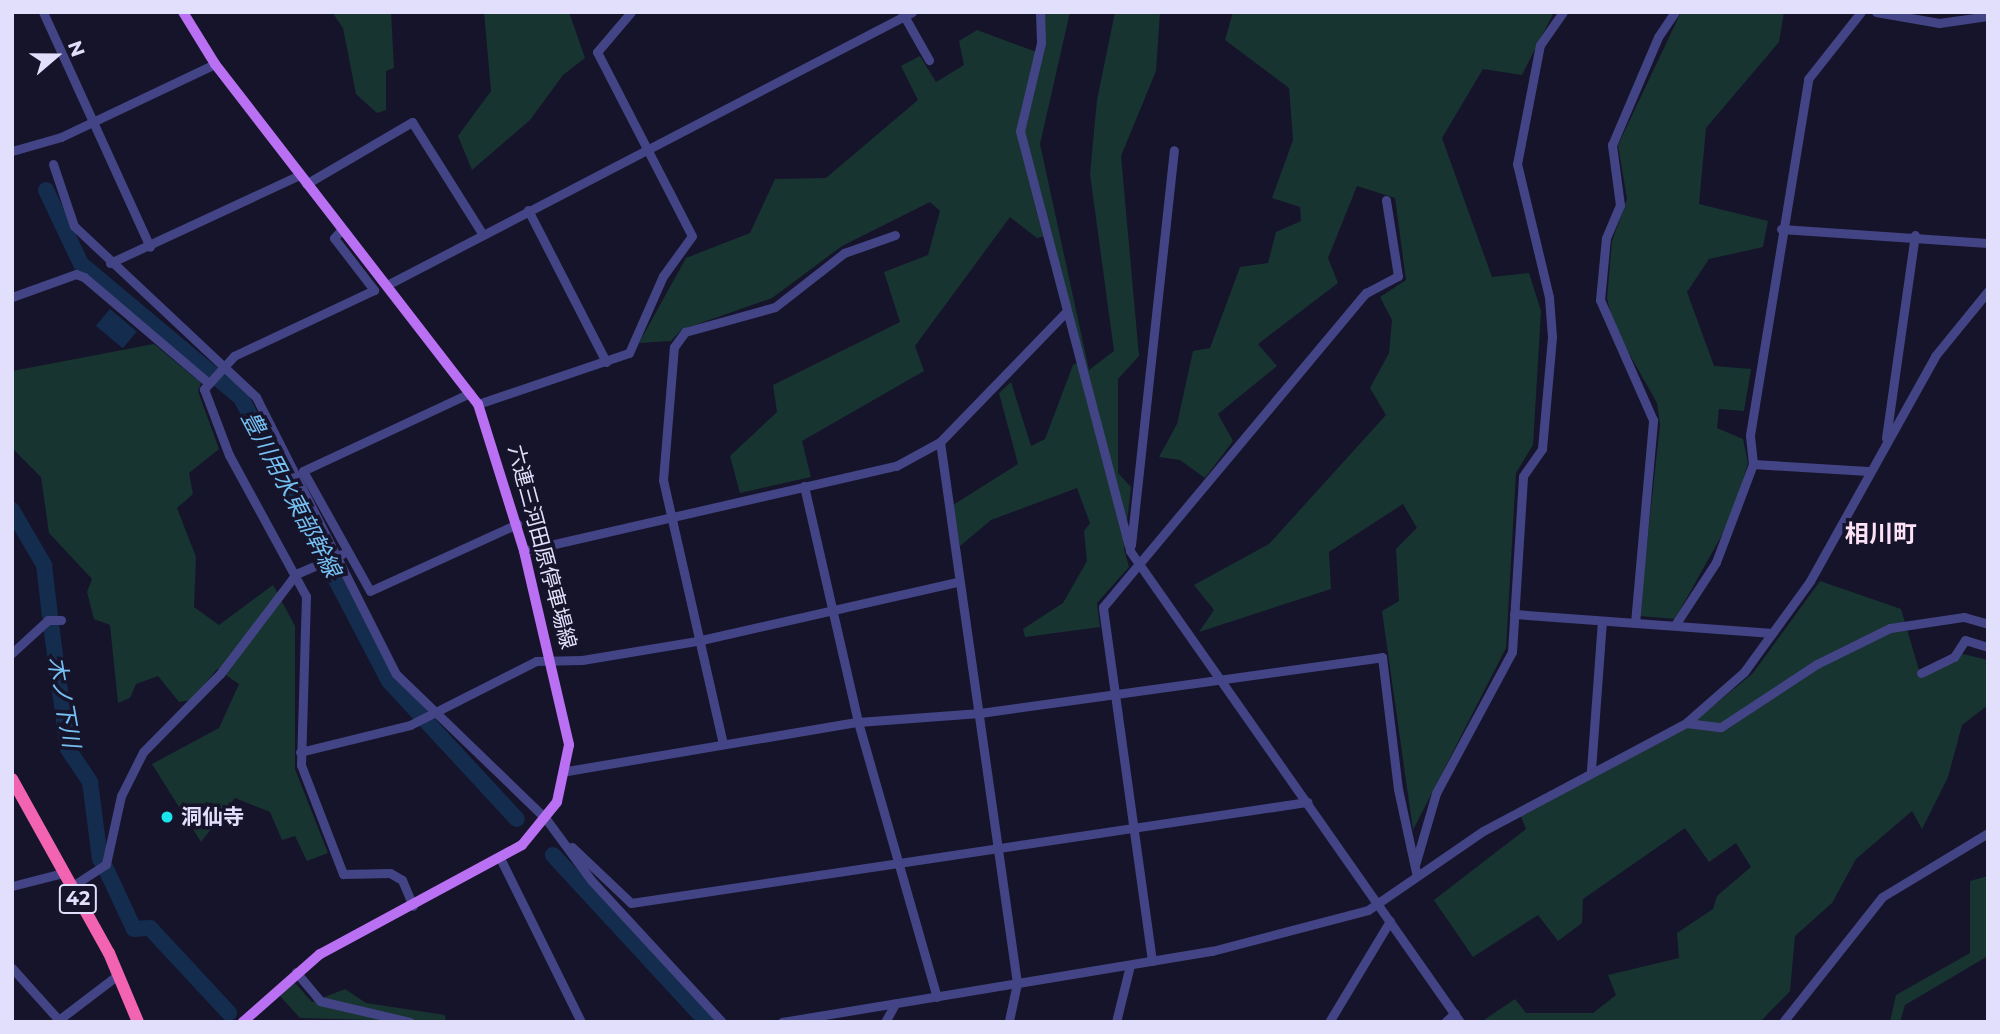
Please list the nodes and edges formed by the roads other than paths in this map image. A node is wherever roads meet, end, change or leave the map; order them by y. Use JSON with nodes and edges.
{"nodes":[{"id":1,"x":43,"y":12,"type":"edge"},
{"id":2,"x":183,"y":12,"type":"edge"},
{"id":3,"x":631,"y":12,"type":"edge"},
{"id":4,"x":1040,"y":12,"type":"edge"},
{"id":5,"x":1563,"y":12,"type":"edge"},
{"id":6,"x":1675,"y":12,"type":"edge"},
{"id":7,"x":1861,"y":12,"type":"edge"},
{"id":8,"x":1876,"y":12,"type":"edge"},
{"id":9,"x":906,"y":14,"type":"edge"},
{"id":10,"x":1988,"y":16,"type":"edge"},
{"id":11,"x":929,"y":60,"type":"dead end"},
{"id":12,"x":215,"y":64,"type":"junction"},
{"id":13,"x":93,"y":123,"type":"junction"},
{"id":14,"x":649,"y":149,"type":"junction"},
{"id":15,"x":1174,"y":150,"type":"dead end"},
{"id":16,"x":12,"y":151,"type":"edge"},
{"id":17,"x":53,"y":164,"type":"dead end"},
{"id":18,"x":303,"y":180,"type":"junction"},
{"id":19,"x":1386,"y":201,"type":"dead end"},
{"id":20,"x":528,"y":210,"type":"junction"},
{"id":21,"x":342,"y":229,"type":"junction"},
{"id":22,"x":1781,"y":229,"type":"junction"},
{"id":23,"x":482,"y":233,"type":"junction"},
{"id":24,"x":895,"y":235,"type":"dead end"},
{"id":25,"x":1915,"y":235,"type":"junction"},
{"id":26,"x":1988,"y":243,"type":"edge"},
{"id":27,"x":150,"y":247,"type":"junction"},
{"id":28,"x":110,"y":263,"type":"junction"},
{"id":29,"x":387,"y":285,"type":"junction"},
{"id":30,"x":1988,"y":291,"type":"edge"},
{"id":31,"x":12,"y":297,"type":"edge"},
{"id":32,"x":1065,"y":313,"type":"junction"},
{"id":33,"x":225,"y":362,"type":"junction"},
{"id":34,"x":606,"y":362,"type":"junction"},
{"id":35,"x":206,"y":382,"type":"junction"},
{"id":36,"x":470,"y":393,"type":"junction"},
{"id":37,"x":478,"y":404,"type":"junction"},
{"id":38,"x":940,"y":442,"type":"junction"},
{"id":39,"x":1886,"y":443,"type":"junction"},
{"id":40,"x":1753,"y":464,"type":"junction"},
{"id":41,"x":1868,"y":471,"type":"junction"},
{"id":42,"x":804,"y":486,"type":"junction"},
{"id":43,"x":672,"y":516,"type":"junction"},
{"id":44,"x":517,"y":524,"type":"junction"},
{"id":45,"x":524,"y":551,"type":"junction"},
{"id":46,"x":1130,"y":551,"type":"junction"},
{"id":47,"x":340,"y":555,"type":"junction"},
{"id":48,"x":1137,"y":567,"type":"junction"},
{"id":49,"x":296,"y":574,"type":"junction"},
{"id":50,"x":957,"y":582,"type":"junction"},
{"id":51,"x":833,"y":610,"type":"junction"},
{"id":52,"x":1514,"y":614,"type":"junction"},
{"id":53,"x":61,"y":620,"type":"dead end"},
{"id":54,"x":1602,"y":621,"type":"junction"},
{"id":55,"x":1635,"y":623,"type":"junction"},
{"id":56,"x":1988,"y":624,"type":"edge"},
{"id":57,"x":1675,"y":625,"type":"junction"},
{"id":58,"x":1772,"y":633,"type":"junction"},
{"id":59,"x":697,"y":641,"type":"junction"},
{"id":60,"x":1988,"y":647,"type":"edge"},
{"id":61,"x":12,"y":653,"type":"edge"},
{"id":62,"x":554,"y":662,"type":"junction"},
{"id":63,"x":1921,"y":673,"type":"dead end"},
{"id":64,"x":1219,"y":680,"type":"junction"},
{"id":65,"x":1115,"y":694,"type":"junction"},
{"id":66,"x":430,"y":712,"type":"junction"},
{"id":67,"x":979,"y":713,"type":"junction"},
{"id":68,"x":858,"y":722,"type":"junction"},
{"id":69,"x":1686,"y":723,"type":"junction"},
{"id":70,"x":723,"y":744,"type":"junction"},
{"id":71,"x":300,"y":752,"type":"junction"},
{"id":72,"x":1591,"y":770,"type":"junction"},
{"id":73,"x":567,"y":771,"type":"junction"},
{"id":74,"x":12,"y":779,"type":"edge"},
{"id":75,"x":1307,"y":802,"type":"junction"},
{"id":76,"x":546,"y":819,"type":"junction"},
{"id":77,"x":1135,"y":829,"type":"junction"},
{"id":78,"x":1988,"y":833,"type":"edge"},
{"id":79,"x":570,"y":846,"type":"junction"},
{"id":80,"x":998,"y":848,"type":"junction"},
{"id":81,"x":501,"y":860,"type":"junction"},
{"id":82,"x":898,"y":863,"type":"junction"},
{"id":83,"x":1415,"y":869,"type":"junction"},
{"id":84,"x":63,"y":873,"type":"junction"},
{"id":85,"x":12,"y":886,"type":"edge"},
{"id":86,"x":71,"y":887,"type":"junction"},
{"id":87,"x":1380,"y":904,"type":"junction"},
{"id":88,"x":413,"y":906,"type":"junction"},
{"id":89,"x":1390,"y":921,"type":"junction"},
{"id":90,"x":1152,"y":961,"type":"junction"},
{"id":91,"x":1130,"y":965,"type":"junction"},
{"id":92,"x":12,"y":968,"type":"edge"},
{"id":93,"x":296,"y":972,"type":"junction"},
{"id":94,"x":119,"y":974,"type":"junction"},
{"id":95,"x":1017,"y":983,"type":"junction"},
{"id":96,"x":937,"y":997,"type":"junction"},
{"id":97,"x":895,"y":1004,"type":"junction"},
{"id":98,"x":1457,"y":1018,"type":"edge"},
{"id":99,"x":57,"y":1020,"type":"edge"},
{"id":100,"x":138,"y":1022,"type":"edge"},
{"id":101,"x":243,"y":1022,"type":"edge"},
{"id":102,"x":410,"y":1022,"type":"edge"},
{"id":103,"x":581,"y":1022,"type":"edge"},
{"id":104,"x":722,"y":1022,"type":"edge"},
{"id":105,"x":782,"y":1022,"type":"edge"},
{"id":106,"x":885,"y":1022,"type":"edge"},
{"id":107,"x":1009,"y":1022,"type":"edge"},
{"id":108,"x":1116,"y":1022,"type":"edge"},
{"id":109,"x":1329,"y":1022,"type":"edge"},
{"id":110,"x":1445,"y":1022,"type":"edge"},
{"id":111,"x":1783,"y":1022,"type":"edge"}],
"edges":[{"from":1,"to":13,"type":"street"},
{"from":2,"to":12,"type":"main road","name":"六連三河田原停車場線"},
{"from":3,"to":14,"type":"street"},
{"from":4,"to":32,"type":"street"},
{"from":5,"to":52,"type":"street"},
{"from":6,"to":55,"type":"street"},
{"from":7,"to":22,"type":"street"},
{"from":8,"to":10,"type":"street"},
{"from":9,"to":11,"type":"street"},
{"from":9,"to":14,"type":"street"},
{"from":12,"to":13,"type":"street"},
{"from":12,"to":18,"type":"main road","name":"六連三河田原停車場線"},
{"from":13,"to":16,"type":"street"},
{"from":13,"to":27,"type":"street"},
{"from":14,"to":20,"type":"street"},
{"from":14,"to":34,"type":"street"},
{"from":15,"to":46,"type":"street"},
{"from":17,"to":28,"type":"street"},
{"from":18,"to":21,"type":"main road","name":"六連三河田原停車場線"},
{"from":18,"to":23,"type":"street"},
{"from":18,"to":27,"type":"street"},
{"from":19,"to":48,"type":"street"},
{"from":20,"to":23,"type":"street"},
{"from":20,"to":34,"type":"street"},
{"from":21,"to":29,"type":"main road","name":"六連三河田原停車場線"},
{"from":21,"to":33,"type":"street"},
{"from":22,"to":25,"type":"street"},
{"from":22,"to":40,"type":"street"},
{"from":23,"to":29,"type":"street"},
{"from":24,"to":43,"type":"street"},
{"from":25,"to":26,"type":"street"},
{"from":25,"to":39,"type":"street"},
{"from":27,"to":28,"type":"street"},
{"from":28,"to":33,"type":"street"},
{"from":29,"to":36,"type":"main road","name":"六連三河田原停車場線"},
{"from":30,"to":39,"type":"street"},
{"from":31,"to":35,"type":"street"},
{"from":32,"to":38,"type":"street"},
{"from":32,"to":46,"type":"street"},
{"from":33,"to":35,"type":"street"},
{"from":33,"to":47,"type":"street"},
{"from":34,"to":37,"type":"street"},
{"from":35,"to":49,"type":"street"},
{"from":36,"to":37,"type":"main road","name":"六連三河田原停車場線"},
{"from":36,"to":47,"type":"street"},
{"from":37,"to":44,"type":"main road","name":"六連三河田原停車場線"},
{"from":38,"to":42,"type":"street"},
{"from":38,"to":50,"type":"street"},
{"from":39,"to":41,"type":"street"},
{"from":40,"to":41,"type":"street"},
{"from":40,"to":57,"type":"street"},
{"from":41,"to":58,"type":"street"},
{"from":42,"to":43,"type":"street"},
{"from":42,"to":51,"type":"street"},
{"from":43,"to":45,"type":"street"},
{"from":43,"to":59,"type":"street"},
{"from":44,"to":45,"type":"main road","name":"六連三河田原停車場線"},
{"from":44,"to":47,"type":"street"},
{"from":45,"to":62,"type":"main road","name":"六連三河田原停車場線"},
{"from":46,"to":48,"type":"street"},
{"from":47,"to":49,"type":"street"},
{"from":47,"to":66,"type":"street"},
{"from":48,"to":64,"type":"street"},
{"from":48,"to":65,"type":"street"},
{"from":49,"to":71,"type":"street"},
{"from":49,"to":86,"type":"street"},
{"from":50,"to":51,"type":"street"},
{"from":50,"to":67,"type":"street"},
{"from":51,"to":59,"type":"street"},
{"from":51,"to":68,"type":"street"},
{"from":52,"to":54,"type":"street"},
{"from":52,"to":83,"type":"street"},
{"from":53,"to":61,"type":"street"},
{"from":54,"to":55,"type":"street"},
{"from":54,"to":72,"type":"street"},
{"from":55,"to":57,"type":"street"},
{"from":56,"to":69,"type":"street"},
{"from":57,"to":58,"type":"street"},
{"from":58,"to":69,"type":"street"},
{"from":59,"to":62,"type":"street"},
{"from":59,"to":70,"type":"street"},
{"from":60,"to":63,"type":"street"},
{"from":62,"to":66,"type":"street"},
{"from":62,"to":73,"type":"main road","name":"六連三河田原停車場線"},
{"from":64,"to":65,"type":"street"},
{"from":64,"to":75,"type":"street"},
{"from":64,"to":83,"type":"street"},
{"from":65,"to":67,"type":"street"},
{"from":65,"to":77,"type":"street"},
{"from":66,"to":71,"type":"street"},
{"from":66,"to":76,"type":"street"},
{"from":67,"to":68,"type":"street"},
{"from":67,"to":80,"type":"street"},
{"from":68,"to":70,"type":"street"},
{"from":68,"to":82,"type":"street"},
{"from":69,"to":72,"type":"street"},
{"from":70,"to":73,"type":"street"},
{"from":71,"to":88,"type":"street"},
{"from":72,"to":83,"type":"street"},
{"from":73,"to":76,"type":"main road","name":"六連三河田原停車場線"},
{"from":74,"to":84,"type":"highway","number":"42"},
{"from":75,"to":77,"type":"street"},
{"from":75,"to":87,"type":"street"},
{"from":76,"to":79,"type":"street"},
{"from":76,"to":81,"type":"main road","name":"六連三河田原停車場線"},
{"from":77,"to":80,"type":"street"},
{"from":77,"to":90,"type":"street"},
{"from":78,"to":111,"type":"street"},
{"from":79,"to":82,"type":"street"},
{"from":79,"to":104,"type":"street"},
{"from":80,"to":82,"type":"street"},
{"from":80,"to":95,"type":"street"},
{"from":81,"to":88,"type":"main road","name":"六連三河田原停車場線"},
{"from":81,"to":103,"type":"street"},
{"from":82,"to":96,"type":"street"},
{"from":83,"to":87,"type":"street"},
{"from":84,"to":85,"type":"street"},
{"from":84,"to":86,"type":"highway","number":"42"},
{"from":86,"to":94,"type":"highway","number":"42"},
{"from":87,"to":89,"type":"street"},
{"from":87,"to":90,"type":"street"},
{"from":88,"to":93,"type":"main road","name":"六連三河田原停車場線"},
{"from":89,"to":98,"type":"street"},
{"from":89,"to":109,"type":"street"},
{"from":90,"to":91,"type":"street"},
{"from":91,"to":95,"type":"street"},
{"from":91,"to":108,"type":"street"},
{"from":92,"to":99,"type":"street"},
{"from":93,"to":101,"type":"main road","name":"六連三河田原停車場線"},
{"from":93,"to":102,"type":"street"},
{"from":94,"to":99,"type":"street"},
{"from":94,"to":100,"type":"highway","number":"42"},
{"from":95,"to":96,"type":"street"},
{"from":95,"to":107,"type":"street"},
{"from":96,"to":97,"type":"street"},
{"from":97,"to":105,"type":"street"},
{"from":97,"to":106,"type":"street"},
{"from":98,"to":110,"type":"street"}]}
